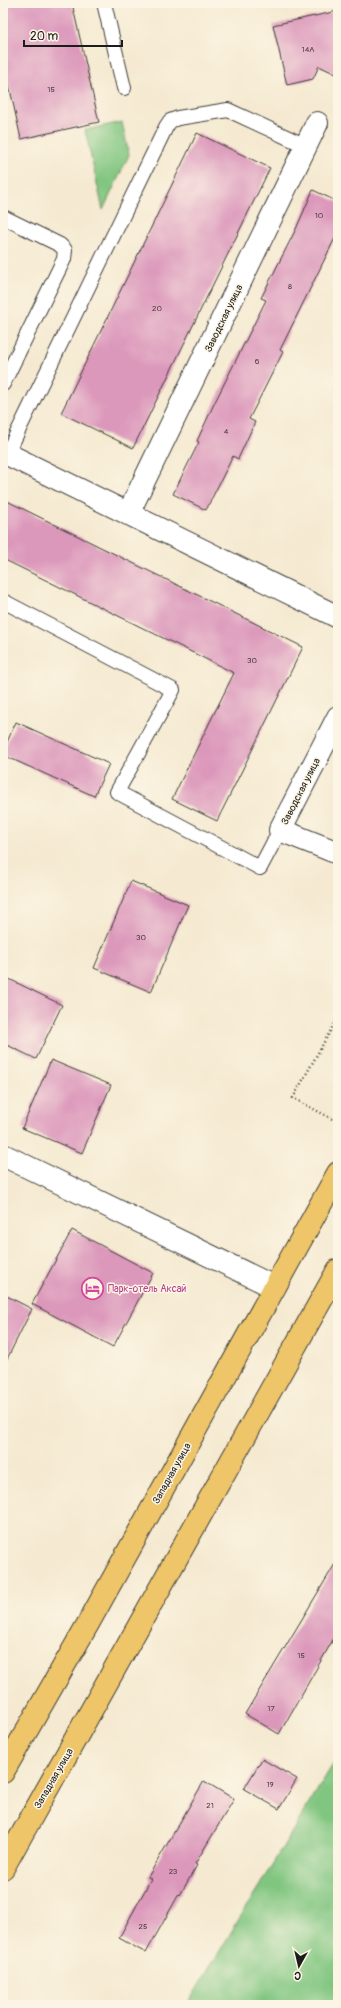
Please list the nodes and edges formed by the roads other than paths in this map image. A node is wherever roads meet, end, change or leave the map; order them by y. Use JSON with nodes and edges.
{"nodes":[{"id":1,"x":104,"y":3,"type":"edge"},
{"id":2,"x":124,"y":88,"type":"dead end"},
{"id":3,"x":317,"y":123,"type":"dead end"},
{"id":4,"x":306,"y":146,"type":"junction"},
{"id":5,"x":3,"y":217,"type":"edge"},
{"id":6,"x":3,"y":384,"type":"edge"},
{"id":7,"x":5,"y":453,"type":"edge"},
{"id":8,"x":128,"y":514,"type":"junction"},
{"id":9,"x":3,"y":601,"type":"edge"},
{"id":10,"x":338,"y":617,"type":"edge"},
{"id":11,"x":338,"y":717,"type":"edge"},
{"id":12,"x":280,"y":830,"type":"junction"},
{"id":13,"x":338,"y":853,"type":"edge"},
{"id":14,"x":3,"y":1155,"type":"edge"},
{"id":15,"x":338,"y":1173,"type":"edge"},
{"id":16,"x":338,"y":1270,"type":"edge"},
{"id":17,"x":274,"y":1287,"type":"junction"},
{"id":18,"x":3,"y":1772,"type":"edge"},
{"id":19,"x":3,"y":1868,"type":"edge"}],
"edges":[{"from":1,"to":2,"type":"lane"},
{"from":3,"to":4,"type":"street","name":"Заводская улица"},
{"from":4,"to":7,"type":"lane"},
{"from":4,"to":8,"type":"street","name":"Заводская улица"},
{"from":5,"to":6,"type":"lane"},
{"from":7,"to":8,"type":"street"},
{"from":8,"to":10,"type":"street"},
{"from":9,"to":12,"type":"lane"},
{"from":11,"to":12,"type":"street","name":"Заводская улица"},
{"from":12,"to":13,"type":"street","name":"Заводская улица"},
{"from":14,"to":17,"type":"street"},
{"from":15,"to":17,"type":"main road","name":"Западная улица"},
{"from":16,"to":19,"type":"main road","name":"Западная улица"},
{"from":17,"to":18,"type":"main road","name":"Западная улица"}]}
